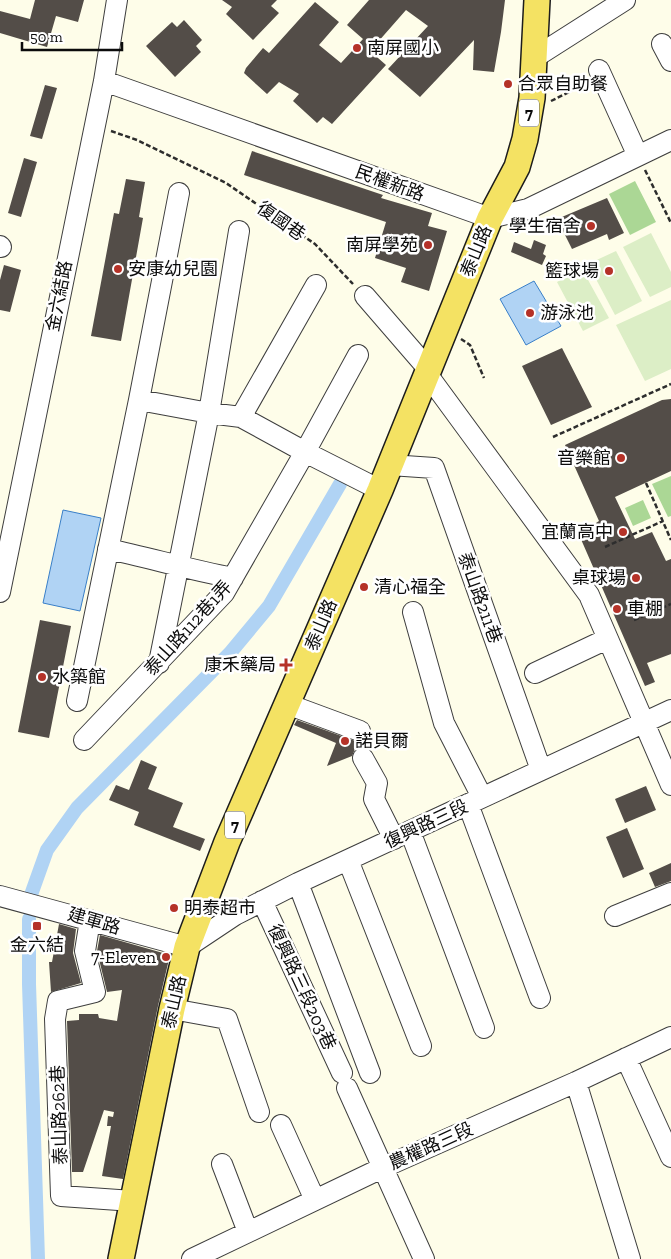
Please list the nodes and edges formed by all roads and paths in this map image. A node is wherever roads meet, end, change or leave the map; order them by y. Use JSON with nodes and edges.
{"nodes":[{"id":1,"x":117,"y":0,"type":"edge"},
{"id":2,"x":537,"y":0,"type":"edge"},
{"id":3,"x":625,"y":0,"type":"edge"},
{"id":4,"x":534,"y":58,"type":"junction"},
{"id":5,"x":599,"y":70,"type":"dead end"},
{"id":6,"x":104,"y":81,"type":"junction"},
{"id":7,"x":577,"y":88,"type":"dead end"},
{"id":8,"x":530,"y":111,"type":"junction"},
{"id":9,"x":94,"y":124,"type":"junction"},
{"id":10,"x":671,"y":140,"type":"edge"},
{"id":11,"x":638,"y":156,"type":"junction"},
{"id":12,"x":179,"y":193,"type":"dead end"},
{"id":13,"x":490,"y":218,"type":"junction"},
{"id":14,"x":671,"y":222,"type":"edge"},
{"id":15,"x":239,"y":231,"type":"dead end"},
{"id":16,"x":316,"y":285,"type":"dead end"},
{"id":17,"x":365,"y":296,"type":"joint"},
{"id":18,"x":445,"y":329,"type":"junction"},
{"id":19,"x":358,"y":355,"type":"dead end"},
{"id":20,"x":428,"y":372,"type":"junction"},
{"id":21,"x":484,"y":378,"type":"dead end"},
{"id":22,"x":671,"y":384,"type":"edge"},
{"id":23,"x":139,"y":400,"type":"junction"},
{"id":24,"x":209,"y":413,"type":"junction"},
{"id":25,"x":241,"y":417,"type":"junction"},
{"id":26,"x":553,"y":437,"type":"dead end"},
{"id":27,"x":305,"y":452,"type":"junction"},
{"id":28,"x":390,"y":465,"type":"junction"},
{"id":29,"x":646,"y":483,"type":"dead end"},
{"id":30,"x":380,"y":490,"type":"junction"},
{"id":31,"x":663,"y":521,"type":"junction"},
{"id":32,"x":671,"y":540,"type":"edge"},
{"id":33,"x":605,"y":547,"type":"dead end"},
{"id":34,"x":108,"y":549,"type":"junction"},
{"id":35,"x":178,"y":566,"type":"junction"},
{"id":36,"x":233,"y":578,"type":"junction"},
{"id":37,"x":0,"y":592,"type":"edge"},
{"id":38,"x":671,"y":604,"type":"edge"},
{"id":39,"x":413,"y":612,"type":"dead end"},
{"id":40,"x":634,"y":620,"type":"dead end"},
{"id":41,"x":607,"y":639,"type":"junction"},
{"id":42,"x":159,"y":663,"type":"junction"},
{"id":43,"x":535,"y":673,"type":"dead end"},
{"id":44,"x":76,"y":701,"type":"dead end"},
{"id":45,"x":287,"y":704,"type":"junction"},
{"id":46,"x":671,"y":710,"type":"edge"},
{"id":47,"x":644,"y":722,"type":"junction"},
{"id":48,"x":360,"y":731,"type":"dead end"},
{"id":49,"x":84,"y":740,"type":"dead end"},
{"id":50,"x":363,"y":758,"type":"dead end"},
{"id":51,"x":542,"y":770,"type":"junction"},
{"id":52,"x":671,"y":785,"type":"edge"},
{"id":53,"x":475,"y":801,"type":"junction"},
{"id":54,"x":402,"y":835,"type":"junction"},
{"id":55,"x":348,"y":860,"type":"junction"},
{"id":56,"x":298,"y":883,"type":"junction"},
{"id":57,"x":671,"y":893,"type":"edge"},
{"id":58,"x":0,"y":896,"type":"edge"},
{"id":59,"x":262,"y":901,"type":"junction"},
{"id":60,"x":615,"y":916,"type":"dead end"},
{"id":61,"x":90,"y":920,"type":"junction"},
{"id":62,"x":187,"y":947,"type":"junction"},
{"id":63,"x":540,"y":998,"type":"dead end"},
{"id":64,"x":172,"y":1009,"type":"junction"},
{"id":65,"x":484,"y":1028,"type":"dead end"},
{"id":66,"x":671,"y":1037,"type":"edge"},
{"id":67,"x":421,"y":1046,"type":"dead end"},
{"id":68,"x":626,"y":1058,"type":"junction"},
{"id":69,"x":370,"y":1073,"type":"dead end"},
{"id":70,"x":576,"y":1082,"type":"junction"},
{"id":71,"x":258,"y":1112,"type":"dead end"},
{"id":72,"x":281,"y":1125,"type":"dead end"},
{"id":73,"x":671,"y":1157,"type":"edge"},
{"id":74,"x":222,"y":1164,"type":"dead end"},
{"id":75,"x":382,"y":1168,"type":"junction"},
{"id":76,"x":314,"y":1200,"type":"junction"},
{"id":77,"x":133,"y":1201,"type":"junction"},
{"id":78,"x":248,"y":1232,"type":"junction"},
{"id":79,"x":230,"y":1251,"type":"edge"},
{"id":80,"x":121,"y":1259,"type":"edge"},
{"id":81,"x":192,"y":1259,"type":"edge"},
{"id":82,"x":424,"y":1259,"type":"edge"},
{"id":83,"x":630,"y":1259,"type":"edge"}],
"edges":[{"from":1,"to":6,"type":"street","name":"金六結路"},
{"from":2,"to":4,"type":"main road","name":"泰山路","number":"7"},
{"from":3,"to":4,"type":"street"},
{"from":4,"to":8,"type":"main road","name":"泰山路","number":"7"},
{"from":5,"to":11,"type":"street"},
{"from":6,"to":9,"type":"street","name":"金六結路"},
{"from":6,"to":13,"type":"street","name":"民權新路"},
{"from":7,"to":8,"type":"path"},
{"from":8,"to":13,"type":"main road","name":"泰山路","number":"7"},
{"from":9,"to":17,"type":"path","name":"復國巷"},
{"from":9,"to":37,"type":"street","name":"金六結路"},
{"from":10,"to":11,"type":"street"},
{"from":11,"to":13,"type":"street"},
{"from":11,"to":14,"type":"path"},
{"from":12,"to":23,"type":"street"},
{"from":13,"to":18,"type":"main road","name":"泰山路","number":"7"},
{"from":15,"to":24,"type":"street"},
{"from":16,"to":25,"type":"street"},
{"from":17,"to":20,"type":"street"},
{"from":18,"to":20,"type":"main road","name":"泰山路","number":"7"},
{"from":18,"to":21,"type":"path"},
{"from":19,"to":27,"type":"street","name":"泰山路112巷1弄"},
{"from":20,"to":28,"type":"main road","name":"泰山路","number":"7"},
{"from":20,"to":41,"type":"street"},
{"from":22,"to":26,"type":"path"},
{"from":23,"to":24,"type":"street"},
{"from":23,"to":34,"type":"street"},
{"from":24,"to":25,"type":"street"},
{"from":24,"to":35,"type":"street"},
{"from":25,"to":27,"type":"street"},
{"from":27,"to":30,"type":"street"},
{"from":27,"to":36,"type":"street","name":"泰山路112巷1弄"},
{"from":28,"to":30,"type":"main road","name":"泰山路","number":"7"},
{"from":28,"to":51,"type":"street","name":"泰山路211巷"},
{"from":29,"to":31,"type":"path"},
{"from":30,"to":45,"type":"main road","name":"泰山路","number":"7"},
{"from":31,"to":32,"type":"path"},
{"from":31,"to":33,"type":"path"},
{"from":34,"to":35,"type":"street"},
{"from":34,"to":44,"type":"street"},
{"from":35,"to":36,"type":"street"},
{"from":35,"to":42,"type":"street"},
{"from":36,"to":42,"type":"street","name":"泰山路112巷1弄"},
{"from":38,"to":40,"type":"path"},
{"from":39,"to":53,"type":"street"},
{"from":41,"to":43,"type":"street"},
{"from":41,"to":47,"type":"street"},
{"from":42,"to":49,"type":"street","name":"泰山路112巷1弄"},
{"from":45,"to":48,"type":"street"},
{"from":45,"to":62,"type":"main road","name":"泰山路","number":"7"},
{"from":46,"to":47,"type":"street","name":"復興路三段"},
{"from":47,"to":51,"type":"street","name":"復興路三段"},
{"from":47,"to":52,"type":"street"},
{"from":50,"to":54,"type":"street"},
{"from":51,"to":53,"type":"street","name":"復興路三段"},
{"from":53,"to":54,"type":"street","name":"復興路三段"},
{"from":53,"to":63,"type":"street"},
{"from":54,"to":55,"type":"street","name":"復興路三段"},
{"from":54,"to":65,"type":"street"},
{"from":55,"to":56,"type":"street","name":"復興路三段"},
{"from":55,"to":67,"type":"street"},
{"from":56,"to":59,"type":"street","name":"復興路三段"},
{"from":56,"to":69,"type":"street"},
{"from":57,"to":60,"type":"street"},
{"from":58,"to":61,"type":"street","name":"建軍路"},
{"from":59,"to":62,"type":"street","name":"復興路三段"},
{"from":59,"to":75,"type":"street","name":"復興路三段203巷"},
{"from":61,"to":62,"type":"street","name":"建軍路"},
{"from":61,"to":77,"type":"street","name":"泰山路262巷"},
{"from":62,"to":64,"type":"main road","name":"泰山路","number":"7"},
{"from":64,"to":71,"type":"street"},
{"from":64,"to":77,"type":"main road","name":"泰山路","number":"7"},
{"from":66,"to":68,"type":"street","name":"農權路三段"},
{"from":68,"to":70,"type":"street","name":"農權路三段"},
{"from":68,"to":73,"type":"street"},
{"from":70,"to":75,"type":"street","name":"農權路三段"},
{"from":70,"to":83,"type":"street"},
{"from":72,"to":76,"type":"street"},
{"from":74,"to":78,"type":"street"},
{"from":75,"to":76,"type":"street","name":"農權路三段"},
{"from":75,"to":82,"type":"street","name":"復興路三段203巷"},
{"from":76,"to":78,"type":"street","name":"農權路三段"},
{"from":77,"to":80,"type":"main road","name":"泰山路","number":"7"},
{"from":78,"to":79,"type":"street","name":"農權路三段"},
{"from":79,"to":81,"type":"street","name":"農權路三段"}]}
